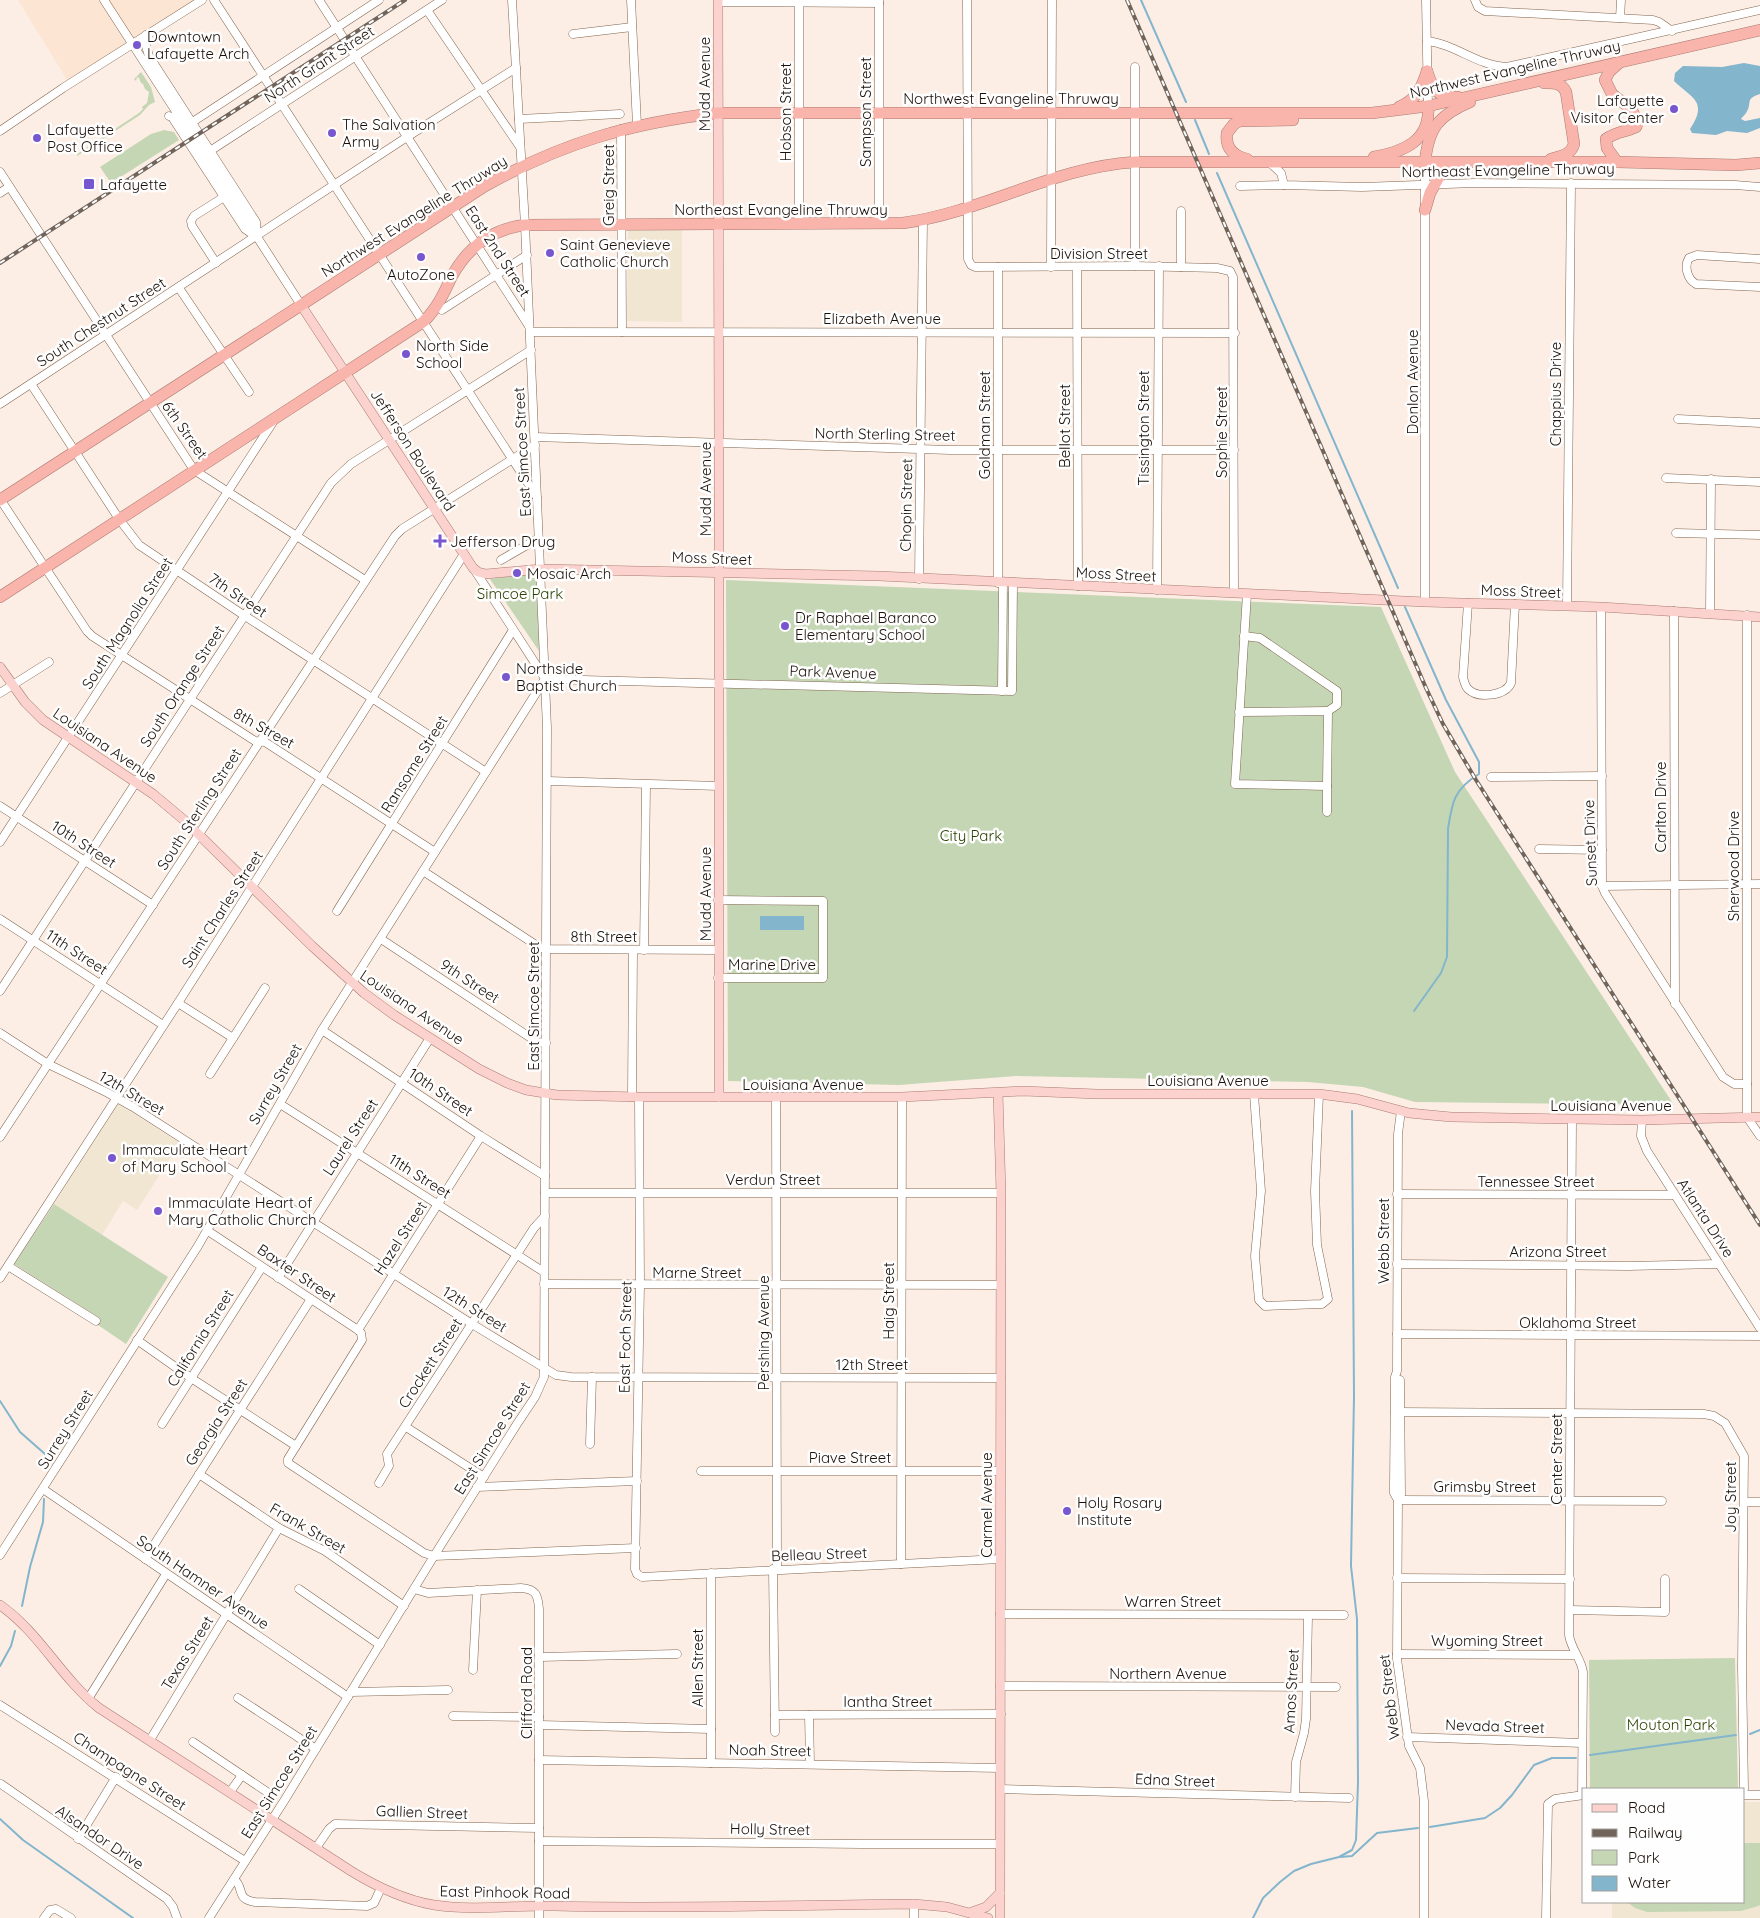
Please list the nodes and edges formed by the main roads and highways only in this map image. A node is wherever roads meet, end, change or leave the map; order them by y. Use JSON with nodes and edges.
{"nodes":[{"id":1,"x":718,"y":1,"type":"edge"},
{"id":2,"x":1760,"y":30,"type":"edge"},
{"id":3,"x":1621,"y":61,"type":"junction"},
{"id":4,"x":1530,"y":84,"type":"junction"},
{"id":5,"x":1515,"y":87,"type":"junction"},
{"id":6,"x":1472,"y":97,"type":"junction"},
{"id":7,"x":1428,"y":106,"type":"junction"},
{"id":8,"x":1392,"y":111,"type":"junction"},
{"id":9,"x":1354,"y":112,"type":"junction"},
{"id":10,"x":718,"y":113,"type":"junction"},
{"id":11,"x":1269,"y":162,"type":"junction"},
{"id":12,"x":1343,"y":162,"type":"junction"},
{"id":13,"x":1540,"y":162,"type":"junction"},
{"id":14,"x":1617,"y":162,"type":"junction"},
{"id":15,"x":1424,"y":163,"type":"junction"},
{"id":16,"x":1459,"y":163,"type":"junction"},
{"id":17,"x":1760,"y":163,"type":"edge"},
{"id":18,"x":1424,"y":210,"type":"road end"},
{"id":19,"x":718,"y":224,"type":"junction"},
{"id":20,"x":301,"y":305,"type":"junction"},
{"id":21,"x":346,"y":373,"type":"junction"},
{"id":22,"x":0,"y":499,"type":"edge"},
{"id":23,"x":473,"y":568,"type":"joint"},
{"id":24,"x":719,"y":572,"type":"junction"},
{"id":25,"x":0,"y":597,"type":"edge"},
{"id":26,"x":1760,"y":617,"type":"edge"},
{"id":27,"x":0,"y":667,"type":"edge"},
{"id":28,"x":998,"y":1093,"type":"junction"},
{"id":29,"x":719,"y":1098,"type":"junction"},
{"id":30,"x":1760,"y":1117,"type":"edge"},
{"id":31,"x":0,"y":1606,"type":"edge"},
{"id":32,"x":1000,"y":1893,"type":"junction"},
{"id":33,"x":970,"y":1913,"type":"junction"},
{"id":34,"x":988,"y":1918,"type":"edge"},
{"id":35,"x":1000,"y":1918,"type":"edge"}],
"edges":[{"from":1,"to":10,"type":"main road","name":"Mudd Avenue"},
{"from":2,"to":3,"type":"highway","name":"Northwest Evangeline Thruway"},
{"from":3,"to":4,"type":"highway","name":"Northwest Evangeline Thruway"},
{"from":3,"to":14,"type":"highway"},
{"from":4,"to":5,"type":"highway","name":"Northwest Evangeline Thruway"},
{"from":4,"to":13,"type":"highway"},
{"from":5,"to":6,"type":"highway","name":"Northwest Evangeline Thruway"},
{"from":5,"to":15,"type":"highway"},
{"from":6,"to":7,"type":"highway","name":"Northwest Evangeline Thruway"},
{"from":6,"to":8,"type":"highway"},
{"from":7,"to":8,"type":"highway","name":"Northwest Evangeline Thruway"},
{"from":7,"to":12,"type":"highway"},
{"from":8,"to":9,"type":"highway","name":"Northwest Evangeline Thruway"},
{"from":9,"to":10,"type":"highway","name":"Northwest Evangeline Thruway"},
{"from":9,"to":11,"type":"highway"},
{"from":10,"to":19,"type":"main road","name":"Mudd Avenue"},
{"from":10,"to":20,"type":"highway","name":"Northwest Evangeline Thruway"},
{"from":11,"to":12,"type":"highway","name":"Northeast Evangeline Thruway"},
{"from":11,"to":19,"type":"highway","name":"Northeast Evangeline Thruway"},
{"from":12,"to":15,"type":"highway","name":"Northeast Evangeline Thruway"},
{"from":13,"to":14,"type":"highway","name":"Northeast Evangeline Thruway"},
{"from":13,"to":16,"type":"highway","name":"Northeast Evangeline Thruway"},
{"from":14,"to":17,"type":"highway","name":"Northeast Evangeline Thruway"},
{"from":15,"to":16,"type":"highway","name":"Northeast Evangeline Thruway"},
{"from":16,"to":18,"type":"highway"},
{"from":19,"to":21,"type":"highway","name":"Northeast Evangeline Thruway"},
{"from":19,"to":24,"type":"main road","name":"Mudd Avenue"},
{"from":20,"to":21,"type":"main road","name":"Jefferson Boulevard"},
{"from":20,"to":22,"type":"highway","name":"Northwest Evangeline Thruway"},
{"from":21,"to":23,"type":"main road","name":"Jefferson Boulevard"},
{"from":21,"to":25,"type":"highway","name":"Northeast Evangeline Thruway"},
{"from":23,"to":24,"type":"main road","name":"Moss Street"},
{"from":24,"to":26,"type":"main road","name":"Moss Street"},
{"from":24,"to":29,"type":"main road","name":"Mudd Avenue"},
{"from":27,"to":29,"type":"main road","name":"Louisiana Avenue"},
{"from":28,"to":29,"type":"main road","name":"Louisiana Avenue"},
{"from":28,"to":30,"type":"main road","name":"Louisiana Avenue"},
{"from":28,"to":32,"type":"main road","name":"Carmel Avenue"},
{"from":31,"to":33,"type":"main road","name":"East Pinhook Road"},
{"from":32,"to":33,"type":"main road"},
{"from":32,"to":35,"type":"main road","name":"Carmel Avenue"},
{"from":33,"to":34,"type":"main road","name":"East Pinhook Road"}]}
